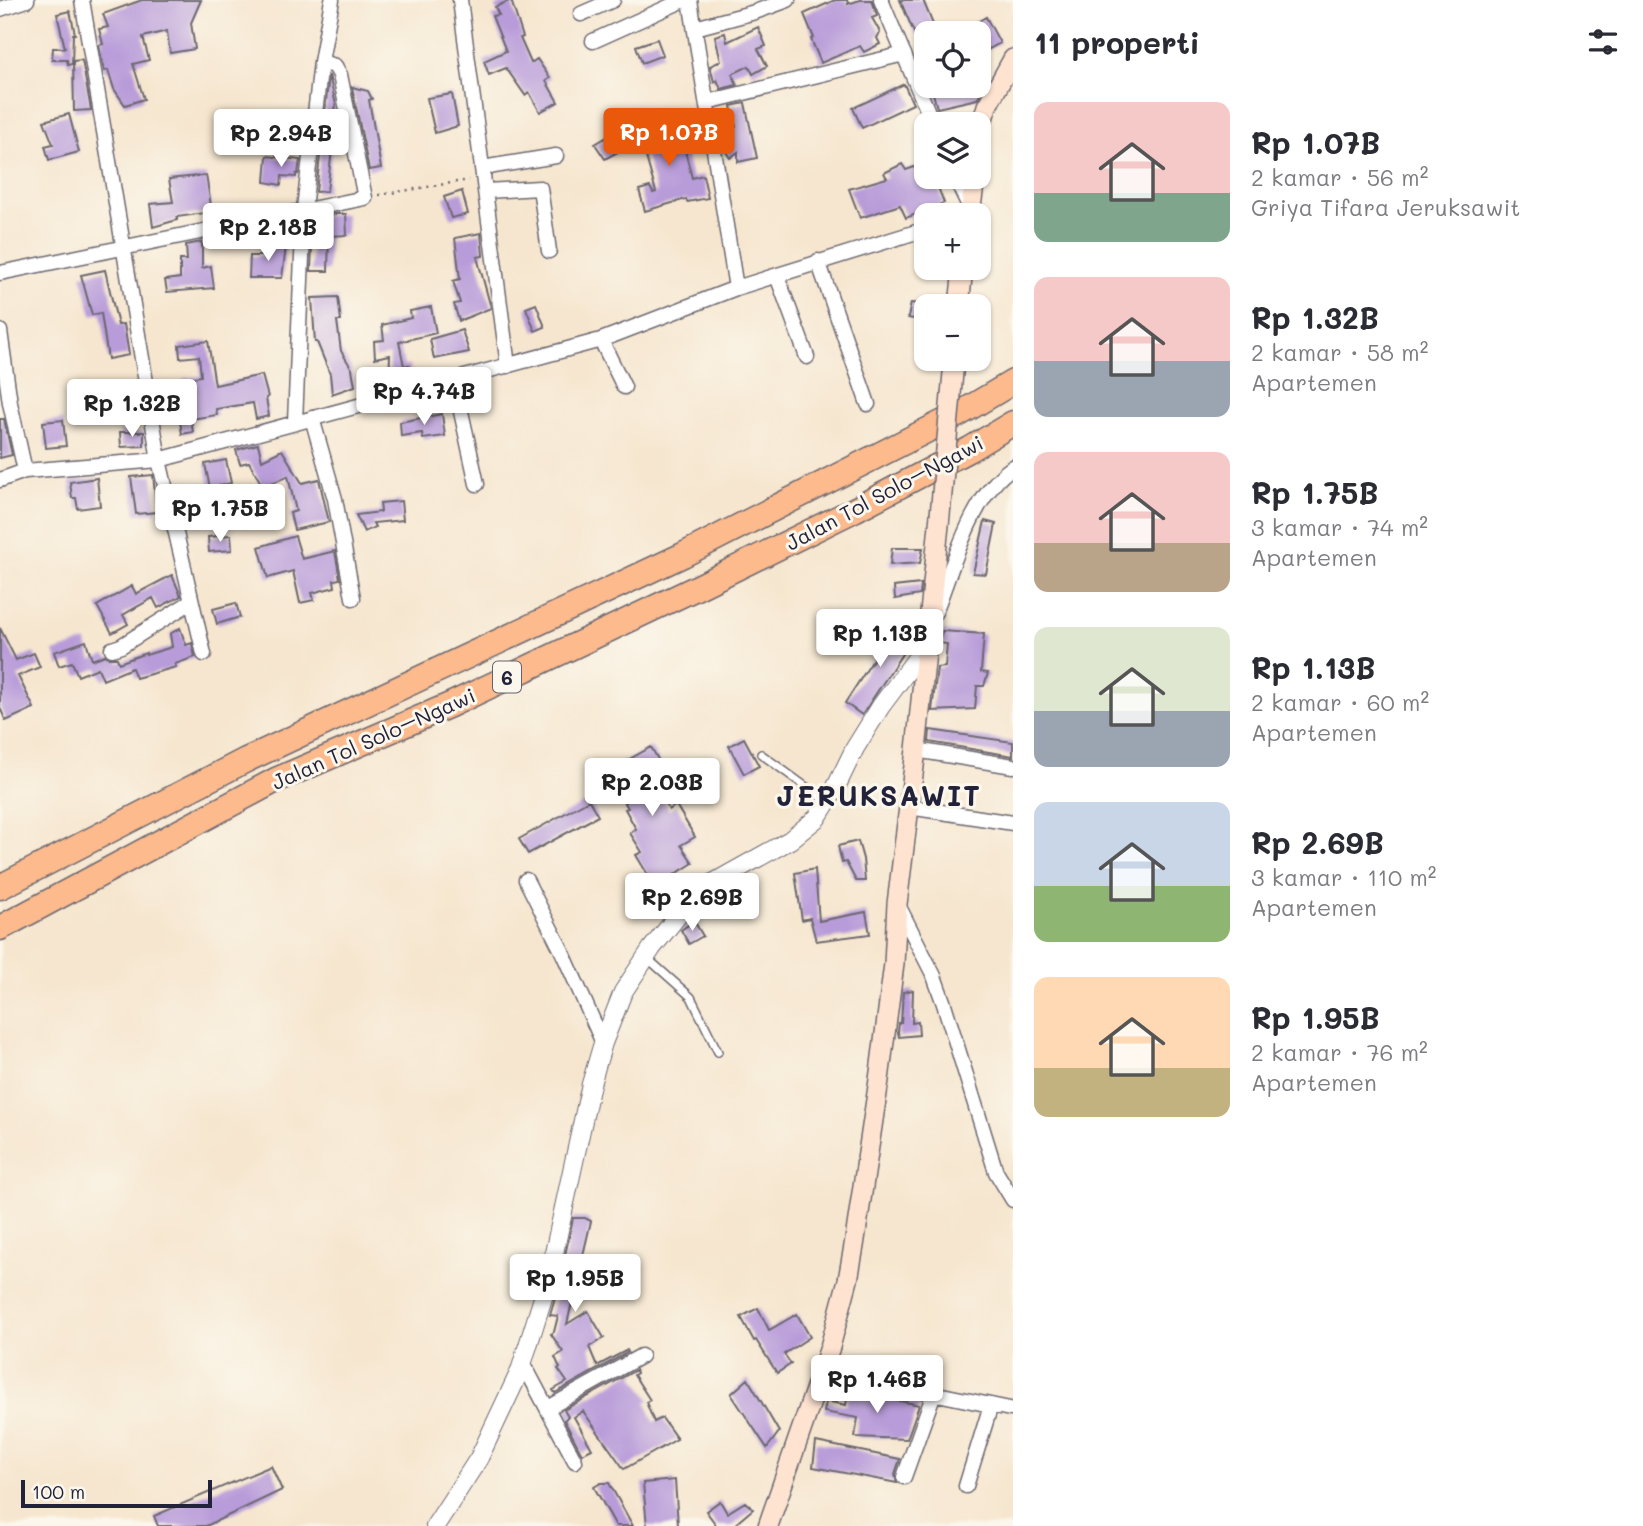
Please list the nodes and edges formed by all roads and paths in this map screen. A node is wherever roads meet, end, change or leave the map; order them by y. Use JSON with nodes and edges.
{"nodes":[{"id":1,"x":27,"y":0,"type":"edge"},
{"id":2,"x":82,"y":0,"type":"edge"},
{"id":3,"x":332,"y":0,"type":"edge"},
{"id":4,"x":460,"y":0,"type":"edge"},
{"id":5,"x":613,"y":0,"type":"edge"},
{"id":6,"x":684,"y":0,"type":"edge"},
{"id":7,"x":690,"y":0,"type":"edge"},
{"id":8,"x":788,"y":0,"type":"edge"},
{"id":9,"x":881,"y":0,"type":"edge"},
{"id":10,"x":0,"y":9,"type":"edge"},
{"id":11,"x":581,"y":14,"type":"dead end"},
{"id":12,"x":695,"y":28,"type":"junction"},
{"id":13,"x":593,"y":41,"type":"dead end"},
{"id":14,"x":904,"y":54,"type":"junction"},
{"id":15,"x":1013,"y":59,"type":"edge"},
{"id":16,"x":321,"y":62,"type":"junction"},
{"id":17,"x":707,"y":102,"type":"junction"},
{"id":18,"x":928,"y":112,"type":"edge"},
{"id":19,"x":985,"y":112,"type":"edge"},
{"id":20,"x":556,"y":156,"type":"dead end"},
{"id":21,"x":483,"y":179,"type":"junction"},
{"id":22,"x":365,"y":198,"type":"junction"},
{"id":23,"x":304,"y":209,"type":"junction"},
{"id":24,"x":914,"y":233,"type":"edge"},
{"id":25,"x":124,"y":245,"type":"junction"},
{"id":26,"x":549,"y":251,"type":"dead end"},
{"id":27,"x":818,"y":261,"type":"junction"},
{"id":28,"x":0,"y":272,"type":"edge"},
{"id":29,"x":777,"y":276,"type":"junction"},
{"id":30,"x":736,"y":288,"type":"junction"},
{"id":31,"x":0,"y":331,"type":"edge"},
{"id":32,"x":601,"y":340,"type":"junction"},
{"id":33,"x":807,"y":357,"type":"dead end"},
{"id":34,"x":508,"y":366,"type":"junction"},
{"id":35,"x":953,"y":371,"type":"edge"},
{"id":36,"x":454,"y":380,"type":"junction"},
{"id":37,"x":1013,"y":382,"type":"edge"},
{"id":38,"x":624,"y":387,"type":"dead end"},
{"id":39,"x":867,"y":404,"type":"dead end"},
{"id":40,"x":313,"y":418,"type":"junction"},
{"id":41,"x":295,"y":422,"type":"junction"},
{"id":42,"x":1013,"y":423,"type":"edge"},
{"id":43,"x":159,"y":460,"type":"junction"},
{"id":44,"x":1013,"y":467,"type":"edge"},
{"id":45,"x":25,"y":471,"type":"junction"},
{"id":46,"x":0,"y":480,"type":"edge"},
{"id":47,"x":477,"y":484,"type":"dead end"},
{"id":48,"x":353,"y":598,"type":"dead end"},
{"id":49,"x":191,"y":602,"type":"junction"},
{"id":50,"x":930,"y":622,"type":"junction"},
{"id":51,"x":928,"y":643,"type":"junction"},
{"id":52,"x":112,"y":649,"type":"dead end"},
{"id":53,"x":204,"y":654,"type":"dead end"},
{"id":54,"x":916,"y":750,"type":"junction"},
{"id":55,"x":761,"y":754,"type":"dead end"},
{"id":56,"x":1013,"y":766,"type":"edge"},
{"id":57,"x":827,"y":802,"type":"junction"},
{"id":58,"x":909,"y":807,"type":"junction"},
{"id":59,"x":1013,"y":823,"type":"edge"},
{"id":60,"x":526,"y":880,"type":"dead end"},
{"id":61,"x":0,"y":887,"type":"edge"},
{"id":62,"x":897,"y":904,"type":"junction"},
{"id":63,"x":0,"y":928,"type":"edge"},
{"id":64,"x":646,"y":957,"type":"junction"},
{"id":65,"x":603,"y":1043,"type":"junction"},
{"id":66,"x":718,"y":1052,"type":"dead end"},
{"id":67,"x":1013,"y":1200,"type":"edge"},
{"id":68,"x":641,"y":1356,"type":"dead end"},
{"id":69,"x":523,"y":1363,"type":"junction"},
{"id":70,"x":821,"y":1370,"type":"junction"},
{"id":71,"x":934,"y":1393,"type":"junction"},
{"id":72,"x":991,"y":1405,"type":"junction"},
{"id":73,"x":548,"y":1408,"type":"junction"},
{"id":74,"x":1010,"y":1409,"type":"dead end"},
{"id":75,"x":575,"y":1461,"type":"dead end"},
{"id":76,"x":904,"y":1477,"type":"dead end"},
{"id":77,"x":966,"y":1486,"type":"dead end"},
{"id":78,"x":435,"y":1526,"type":"edge"},
{"id":79,"x":768,"y":1526,"type":"edge"}],
"edges":[{"from":1,"to":10,"type":"street"},
{"from":2,"to":25,"type":"street"},
{"from":3,"to":16,"type":"street"},
{"from":4,"to":21,"type":"street"},
{"from":5,"to":11,"type":"street"},
{"from":6,"to":13,"type":"street"},
{"from":7,"to":12,"type":"street"},
{"from":8,"to":12,"type":"street"},
{"from":9,"to":14,"type":"street"},
{"from":12,"to":17,"type":"street"},
{"from":14,"to":17,"type":"street"},
{"from":14,"to":18,"type":"street"},
{"from":15,"to":19,"type":"main road"},
{"from":16,"to":22,"type":"street"},
{"from":16,"to":23,"type":"street"},
{"from":17,"to":30,"type":"street"},
{"from":20,"to":21,"type":"street"},
{"from":21,"to":22,"type":"path"},
{"from":21,"to":26,"type":"street"},
{"from":21,"to":34,"type":"street"},
{"from":22,"to":23,"type":"street"},
{"from":23,"to":25,"type":"street"},
{"from":23,"to":41,"type":"street"},
{"from":24,"to":27,"type":"street"},
{"from":25,"to":28,"type":"street"},
{"from":25,"to":43,"type":"street"},
{"from":27,"to":29,"type":"street"},
{"from":27,"to":39,"type":"street"},
{"from":29,"to":30,"type":"street"},
{"from":29,"to":33,"type":"street"},
{"from":30,"to":32,"type":"street"},
{"from":31,"to":45,"type":"street"},
{"from":32,"to":34,"type":"street"},
{"from":32,"to":38,"type":"street"},
{"from":34,"to":36,"type":"street"},
{"from":35,"to":50,"type":"main road","bridge":true},
{"from":36,"to":40,"type":"street"},
{"from":36,"to":47,"type":"street"},
{"from":37,"to":61,"type":"highway","name":"Jalan Tol Solo–Ngawi","number":"6"},
{"from":40,"to":41,"type":"street"},
{"from":40,"to":48,"type":"street"},
{"from":41,"to":43,"type":"street"},
{"from":42,"to":63,"type":"highway","name":"Jalan Tol Solo–Ngawi","number":"6"},
{"from":43,"to":45,"type":"street"},
{"from":43,"to":49,"type":"street"},
{"from":44,"to":50,"type":"street"},
{"from":45,"to":46,"type":"street"},
{"from":49,"to":52,"type":"street"},
{"from":49,"to":53,"type":"street"},
{"from":50,"to":51,"type":"main road"},
{"from":51,"to":54,"type":"main road"},
{"from":51,"to":57,"type":"street"},
{"from":54,"to":56,"type":"street"},
{"from":54,"to":58,"type":"main road"},
{"from":55,"to":57,"type":"lane"},
{"from":57,"to":64,"type":"street"},
{"from":58,"to":59,"type":"street"},
{"from":58,"to":62,"type":"main road"},
{"from":60,"to":65,"type":"street"},
{"from":62,"to":67,"type":"street"},
{"from":62,"to":70,"type":"main road"},
{"from":64,"to":65,"type":"street"},
{"from":64,"to":66,"type":"lane"},
{"from":65,"to":69,"type":"street"},
{"from":68,"to":73,"type":"street"},
{"from":69,"to":73,"type":"street"},
{"from":69,"to":78,"type":"street"},
{"from":70,"to":71,"type":"street"},
{"from":70,"to":79,"type":"main road"},
{"from":71,"to":72,"type":"street"},
{"from":71,"to":76,"type":"street"},
{"from":72,"to":74,"type":"street"},
{"from":72,"to":77,"type":"street"},
{"from":73,"to":75,"type":"street"}]}
